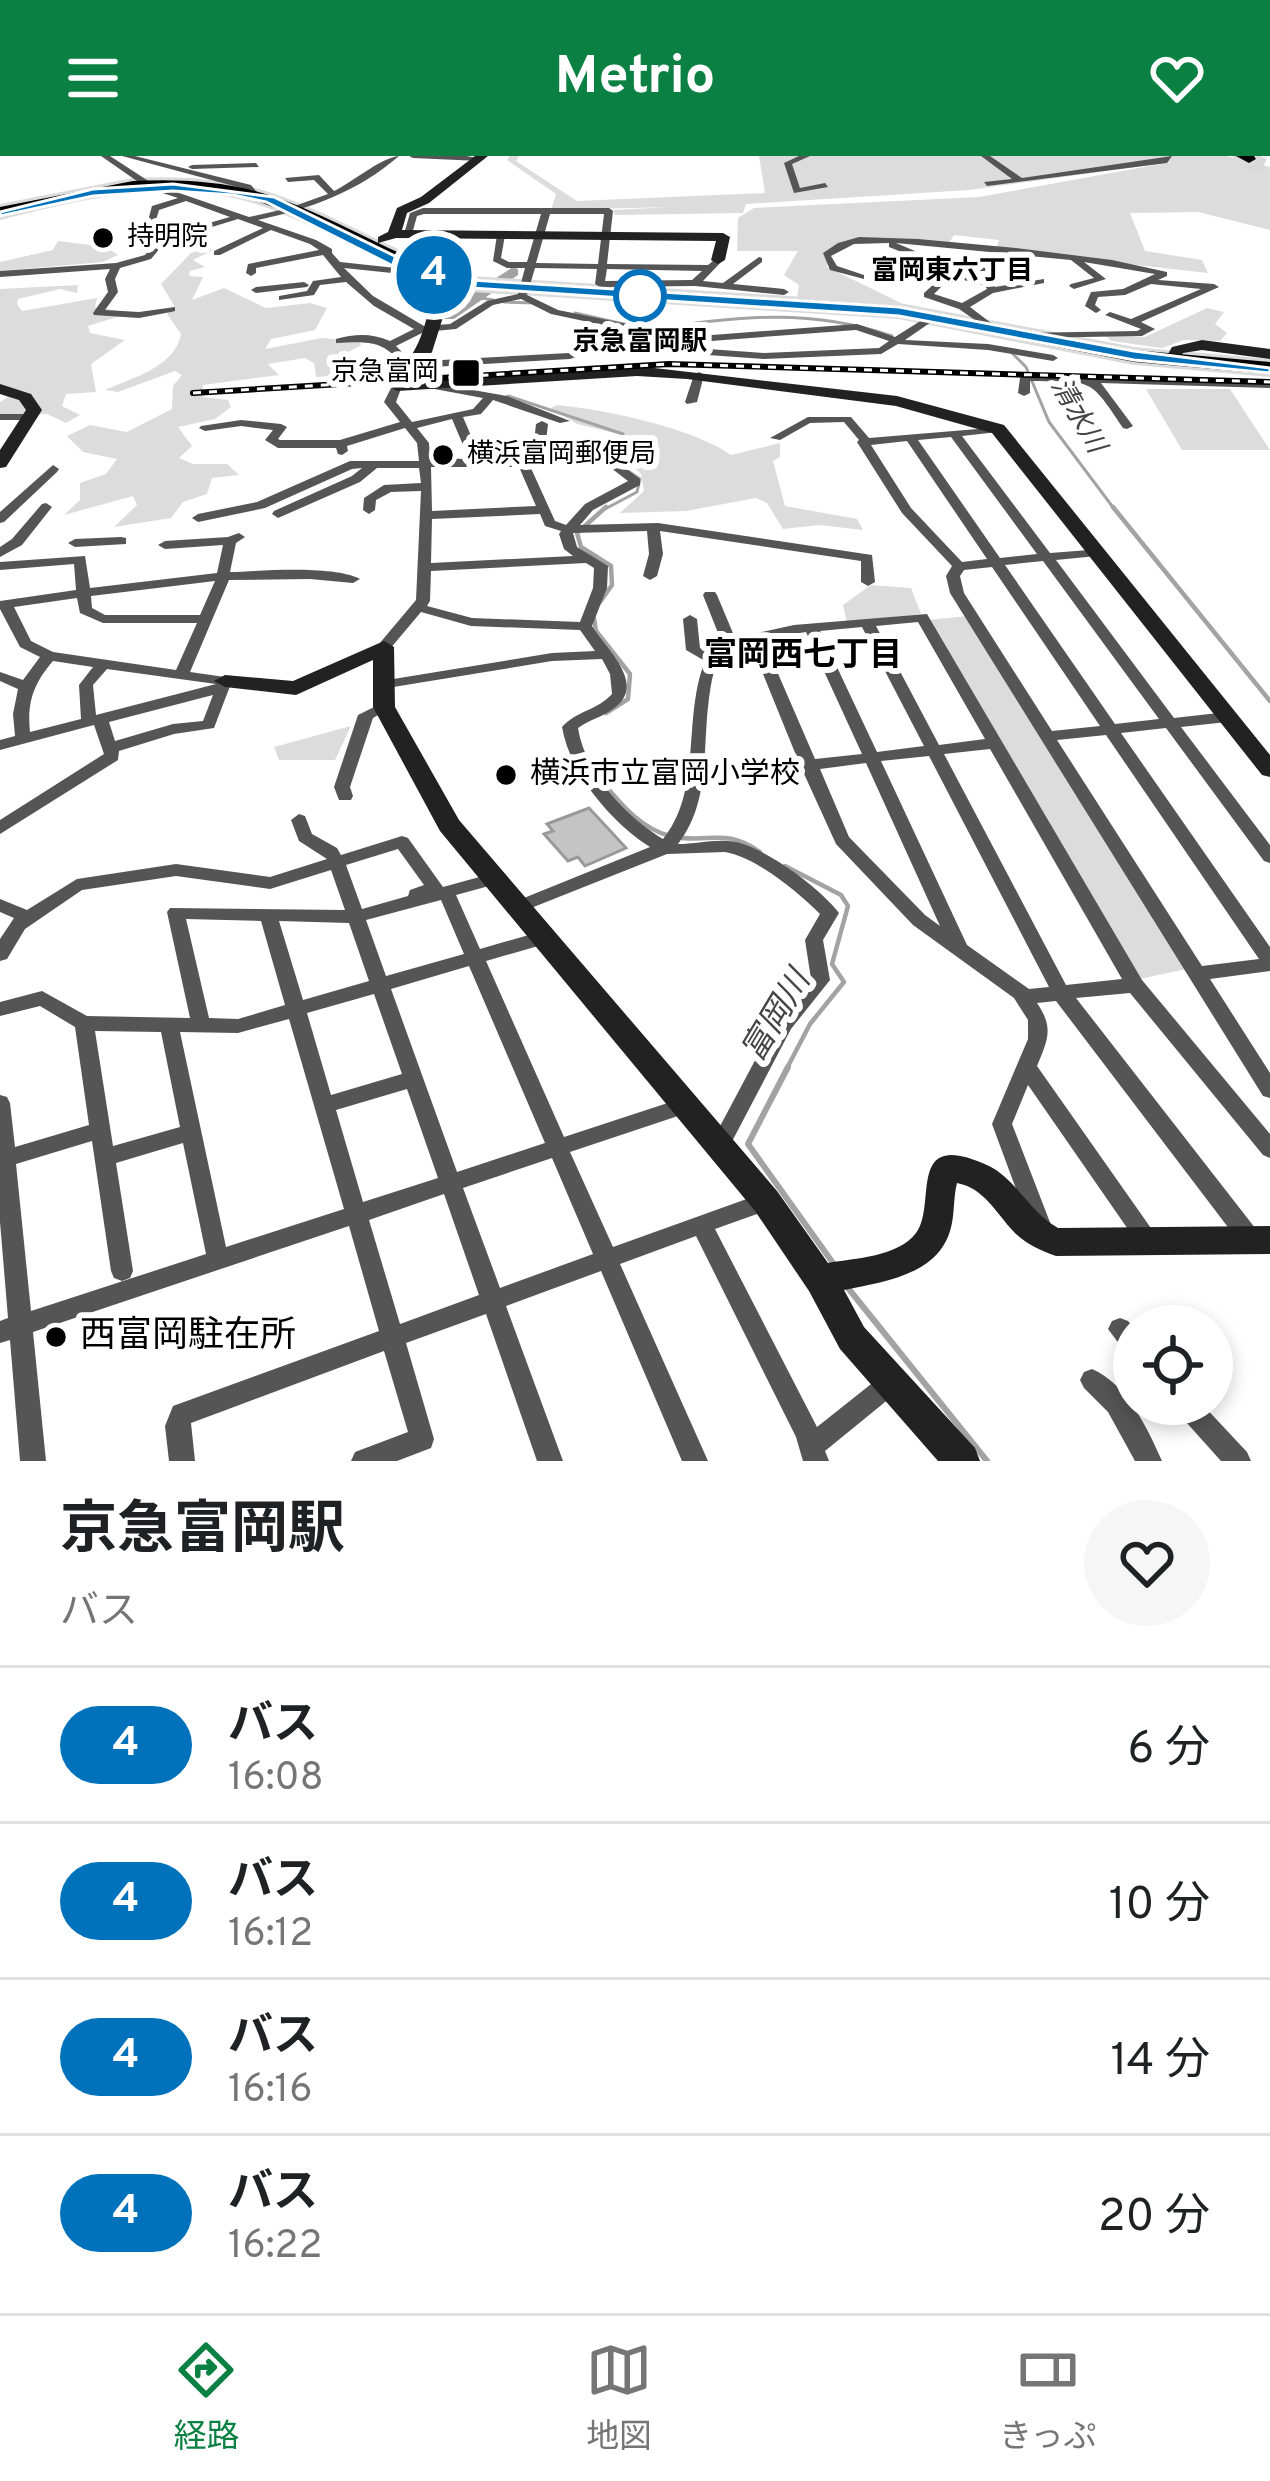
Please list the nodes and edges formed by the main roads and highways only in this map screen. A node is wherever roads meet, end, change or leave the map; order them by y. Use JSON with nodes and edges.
{"nodes":[{"id":1,"x":0,"y":212,"type":"edge"},
{"id":2,"x":1270,"y":368,"type":"edge"}],
"edges":[{"from":1,"to":2,"type":"highway"}]}
